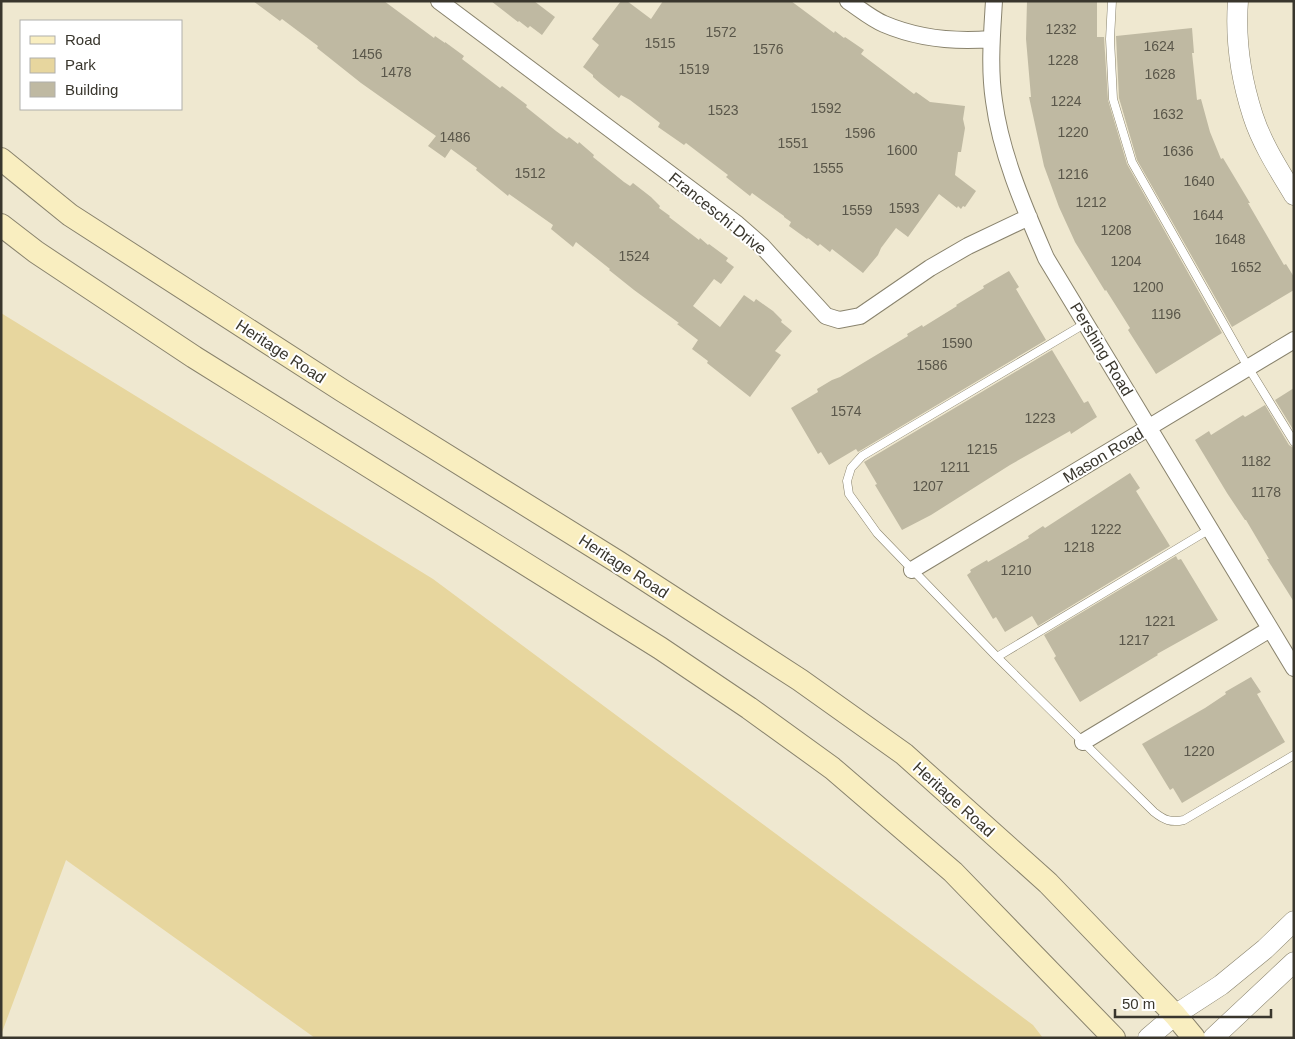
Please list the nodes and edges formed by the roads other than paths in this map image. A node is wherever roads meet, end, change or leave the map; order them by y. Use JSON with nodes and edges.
{"nodes":[{"id":1,"x":439,"y":1,"type":"edge"},
{"id":2,"x":848,"y":1,"type":"edge"},
{"id":3,"x":994,"y":1,"type":"edge"},
{"id":4,"x":1112,"y":1,"type":"edge"},
{"id":5,"x":1238,"y":1,"type":"edge"},
{"id":6,"x":991,"y":39,"type":"junction"},
{"id":7,"x":1,"y":159,"type":"edge"},
{"id":8,"x":1294,"y":195,"type":"edge"},
{"id":9,"x":1029,"y":217,"type":"junction"},
{"id":10,"x":1,"y":225,"type":"edge"},
{"id":11,"x":1086,"y":323,"type":"junction"},
{"id":12,"x":1294,"y":340,"type":"edge"},
{"id":13,"x":1248,"y":367,"type":"junction"},
{"id":14,"x":1149,"y":426,"type":"junction"},
{"id":15,"x":1294,"y":442,"type":"edge"},
{"id":16,"x":1210,"y":528,"type":"junction"},
{"id":17,"x":912,"y":570,"type":"junction"},
{"id":18,"x":1270,"y":629,"type":"junction"},
{"id":19,"x":997,"y":657,"type":"junction"},
{"id":20,"x":1294,"y":668,"type":"edge"},
{"id":21,"x":1083,"y":742,"type":"junction"},
{"id":22,"x":1294,"y":755,"type":"edge"},
{"id":23,"x":1294,"y":921,"type":"edge"},
{"id":24,"x":1294,"y":962,"type":"edge"},
{"id":25,"x":1175,"y":1015,"type":"junction"},
{"id":26,"x":1114,"y":1038,"type":"edge"},
{"id":27,"x":1148,"y":1038,"type":"edge"},
{"id":28,"x":1194,"y":1038,"type":"edge"},
{"id":29,"x":1213,"y":1038,"type":"edge"}],
"edges":[{"from":1,"to":9,"type":"street","name":"Franceschi Drive"},
{"from":2,"to":6,"type":"street"},
{"from":3,"to":6,"type":"street","name":"Pershing Road"},
{"from":4,"to":13,"type":"lane"},
{"from":5,"to":8,"type":"street"},
{"from":6,"to":9,"type":"street","name":"Pershing Road"},
{"from":7,"to":25,"type":"main road","name":"Heritage Road"},
{"from":9,"to":11,"type":"street","name":"Pershing Road"},
{"from":10,"to":26,"type":"main road"},
{"from":11,"to":14,"type":"street","name":"Pershing Road"},
{"from":11,"to":17,"type":"lane"},
{"from":12,"to":13,"type":"street","name":"Mason Road"},
{"from":13,"to":14,"type":"street","name":"Mason Road"},
{"from":13,"to":15,"type":"lane"},
{"from":14,"to":16,"type":"street","name":"Pershing Road"},
{"from":14,"to":17,"type":"street","name":"Mason Road"},
{"from":16,"to":18,"type":"street","name":"Pershing Road"},
{"from":16,"to":19,"type":"lane"},
{"from":17,"to":19,"type":"lane"},
{"from":18,"to":20,"type":"street","name":"Pershing Road"},
{"from":18,"to":21,"type":"street"},
{"from":19,"to":21,"type":"lane"},
{"from":21,"to":22,"type":"lane"},
{"from":23,"to":25,"type":"street"},
{"from":24,"to":29,"type":"street"},
{"from":25,"to":27,"type":"street"},
{"from":25,"to":28,"type":"main road","name":"Heritage Road"}]}
